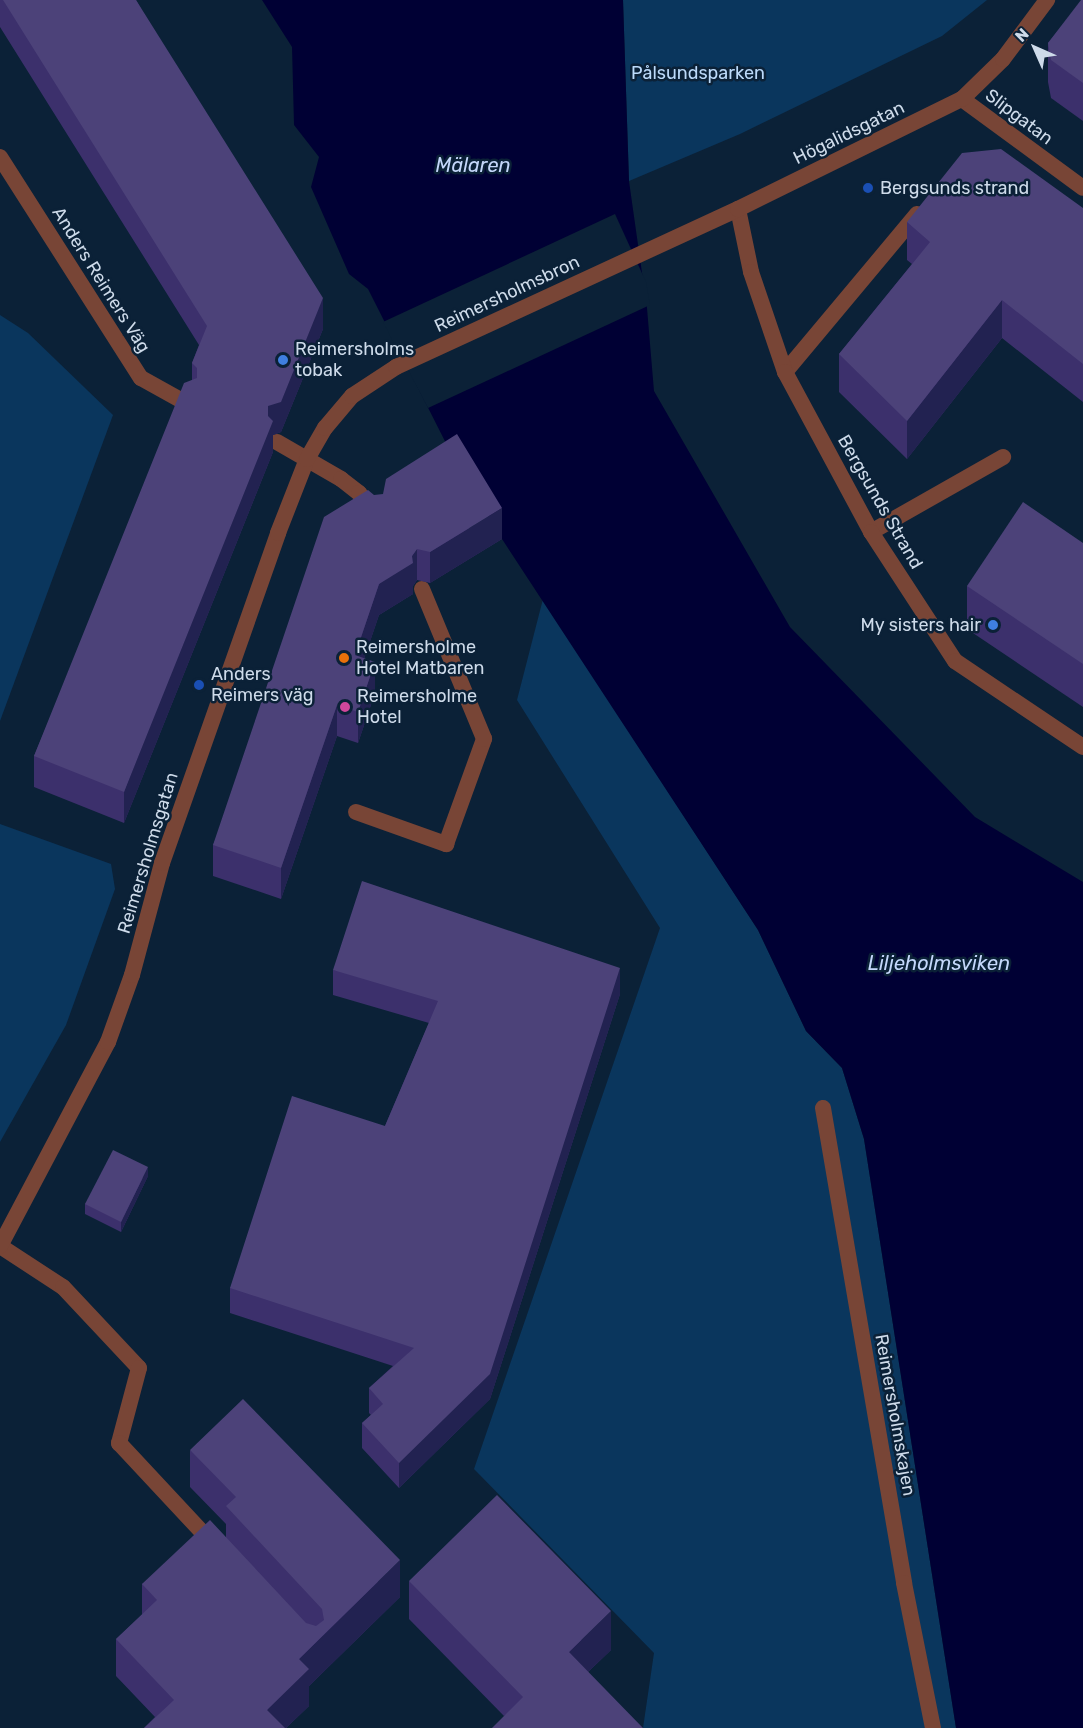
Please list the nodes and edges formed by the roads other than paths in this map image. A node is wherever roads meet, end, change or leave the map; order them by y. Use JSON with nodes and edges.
{"nodes":[{"id":1,"x":1047,"y":0,"type":"edge"},
{"id":2,"x":962,"y":99,"type":"junction"},
{"id":3,"x":0,"y":157,"type":"edge"},
{"id":4,"x":1083,"y":188,"type":"edge"},
{"id":5,"x":738,"y":210,"type":"junction"},
{"id":6,"x":916,"y":214,"type":"edge"},
{"id":7,"x":634,"y":255,"type":"joint"},
{"id":8,"x":396,"y":367,"type":"joint"},
{"id":9,"x":785,"y":372,"type":"junction"},
{"id":10,"x":188,"y":404,"type":"edge"},
{"id":11,"x":277,"y":442,"type":"edge"},
{"id":12,"x":1003,"y":457,"type":"dead end"},
{"id":13,"x":307,"y":459,"type":"junction"},
{"id":14,"x":377,"y":516,"type":"edge"},
{"id":15,"x":871,"y":532,"type":"junction"},
{"id":16,"x":422,"y":589,"type":"edge"},
{"id":17,"x":1083,"y":747,"type":"edge"},
{"id":18,"x":356,"y":812,"type":"dead end"},
{"id":19,"x":823,"y":1108,"type":"dead end"},
{"id":20,"x":0,"y":1246,"type":"edge"},
{"id":21,"x":225,"y":1557,"type":"edge"},
{"id":22,"x":933,"y":1728,"type":"edge"}],
"edges":[{"from":1,"to":2,"type":"street","name":"Högalidsgatan"},
{"from":2,"to":4,"type":"street","name":"Slipgatan"},
{"from":2,"to":5,"type":"street","name":"Högalidsgatan"},
{"from":3,"to":10,"type":"street","name":"Anders Reimers Väg"},
{"from":5,"to":7,"type":"street","name":"Högalidsgatan"},
{"from":5,"to":9,"type":"street","name":"Bergsunds Strand"},
{"from":6,"to":9,"type":"street"},
{"from":7,"to":8,"type":"street","name":"Reimersholmsbron"},
{"from":8,"to":13,"type":"street","name":"Reimersholmsgatan"},
{"from":9,"to":15,"type":"street","name":"Bergsunds Strand"},
{"from":11,"to":13,"type":"street"},
{"from":12,"to":15,"type":"street"},
{"from":13,"to":14,"type":"street"},
{"from":13,"to":20,"type":"street","name":"Reimersholmsgatan"},
{"from":15,"to":17,"type":"street","name":"Bergsunds Strand"},
{"from":16,"to":18,"type":"street"},
{"from":19,"to":22,"type":"street","name":"Reimersholmskajen"},
{"from":20,"to":21,"type":"street"}]}
